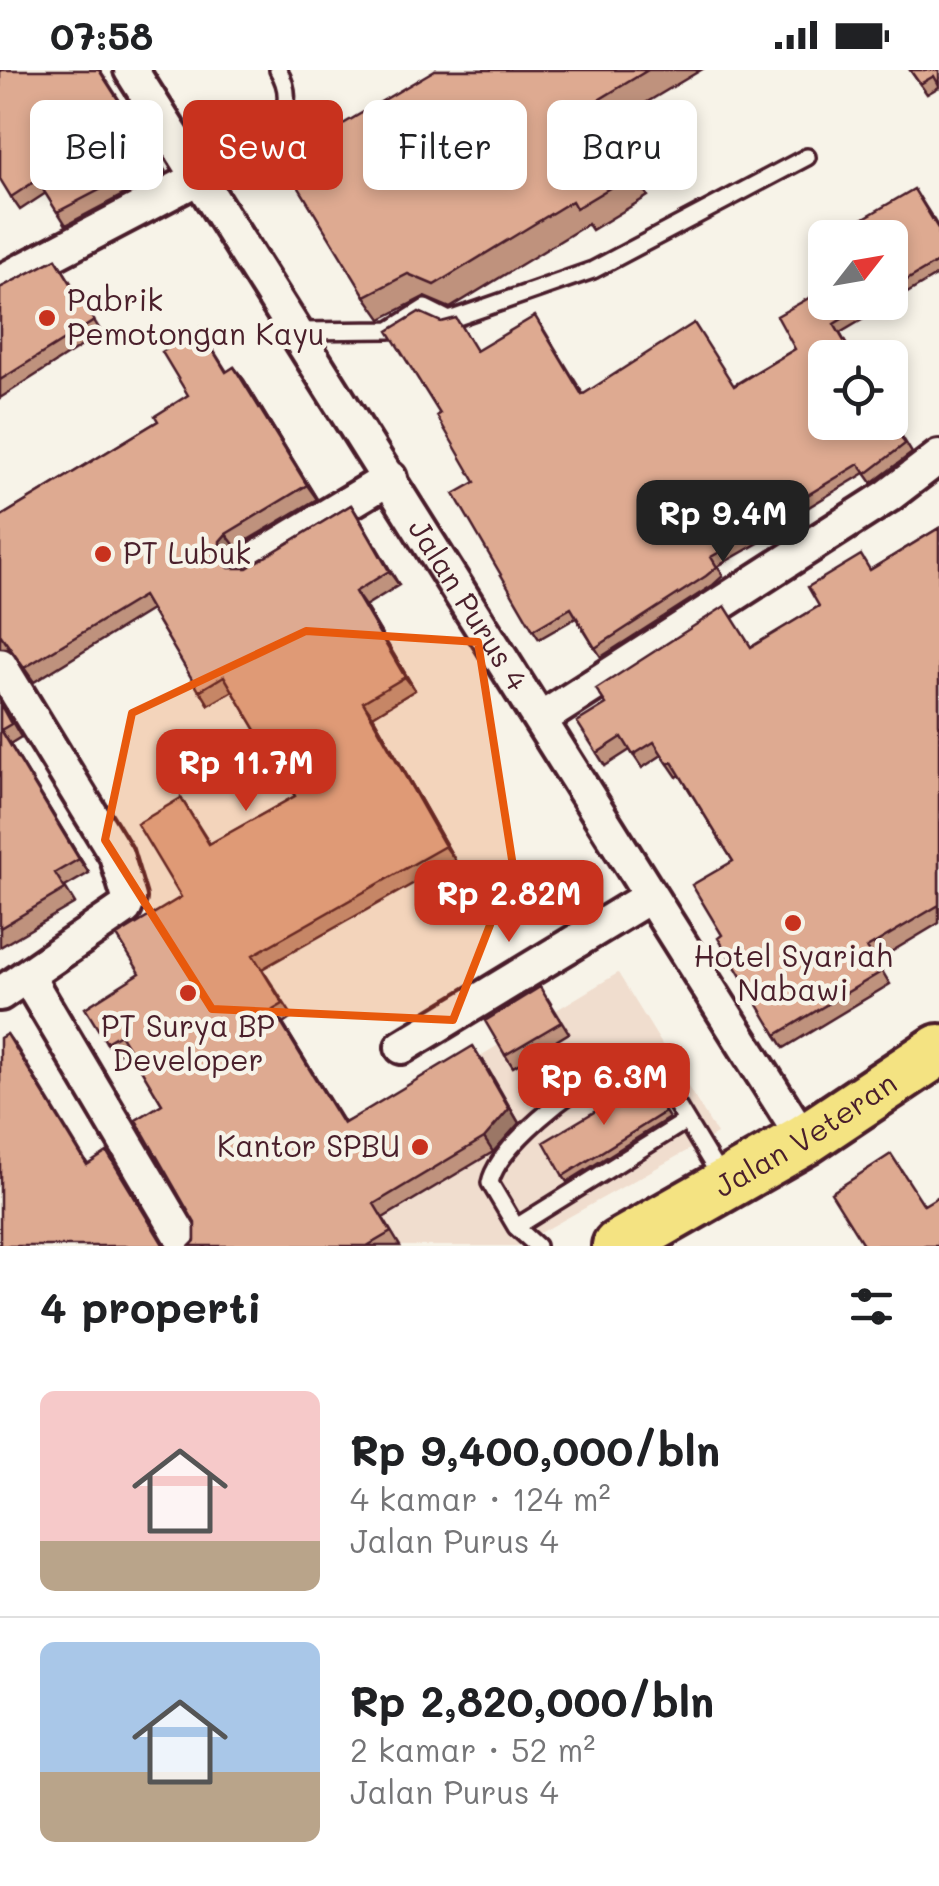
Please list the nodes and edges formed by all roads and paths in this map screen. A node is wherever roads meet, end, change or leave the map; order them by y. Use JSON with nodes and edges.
{"nodes":[{"id":1,"x":132,"y":70,"type":"edge"},
{"id":2,"x":278,"y":70,"type":"edge"},
{"id":3,"x":286,"y":100,"type":"edge"},
{"id":4,"x":183,"y":150,"type":"edge"},
{"id":5,"x":807,"y":157,"type":"dead end"},
{"id":6,"x":183,"y":185,"type":"edge"},
{"id":7,"x":209,"y":190,"type":"edge"},
{"id":8,"x":0,"y":282,"type":"edge"},
{"id":9,"x":299,"y":331,"type":"junction"},
{"id":10,"x":939,"y":457,"type":"edge"},
{"id":11,"x":390,"y":478,"type":"junction"},
{"id":12,"x":246,"y":564,"type":"edge"},
{"id":13,"x":0,"y":665,"type":"edge"},
{"id":14,"x":540,"y":719,"type":"junction"},
{"id":15,"x":649,"y":897,"type":"junction"},
{"id":16,"x":14,"y":985,"type":"edge"},
{"id":17,"x":402,"y":1048,"type":"dead end"},
{"id":18,"x":939,"y":1050,"type":"edge"},
{"id":19,"x":686,"y":1121,"type":"junction"},
{"id":20,"x":804,"y":1140,"type":"junction"},
{"id":21,"x":725,"y":1185,"type":"junction"},
{"id":22,"x":516,"y":1227,"type":"junction"},
{"id":23,"x":187,"y":1246,"type":"edge"},
{"id":24,"x":538,"y":1246,"type":"edge"},
{"id":25,"x":618,"y":1246,"type":"edge"}],
"edges":[{"from":1,"to":4,"type":"street","name":"Jalan Purus 4"},
{"from":2,"to":3,"type":"lane"},
{"from":5,"to":9,"type":"lane"},
{"from":6,"to":8,"type":"street"},
{"from":7,"to":9,"type":"street","name":"Jalan Purus 4"},
{"from":9,"to":11,"type":"street","name":"Jalan Purus 4"},
{"from":10,"to":14,"type":"street"},
{"from":11,"to":12,"type":"street"},
{"from":11,"to":14,"type":"street","name":"Jalan Purus 4"},
{"from":13,"to":16,"type":"street"},
{"from":14,"to":15,"type":"street","name":"Jalan Purus 4"},
{"from":15,"to":17,"type":"street"},
{"from":15,"to":20,"type":"street","name":"Jalan Purus 4"},
{"from":16,"to":23,"type":"street"},
{"from":18,"to":20,"type":"main road","name":"Jalan Veteran"},
{"from":19,"to":21,"type":"lane"},
{"from":19,"to":22,"type":"lane"},
{"from":19,"to":22,"type":"lane"},
{"from":20,"to":21,"type":"main road","name":"Jalan Veteran"},
{"from":21,"to":25,"type":"main road","name":"Jalan Veteran"},
{"from":22,"to":24,"type":"lane"}]}
